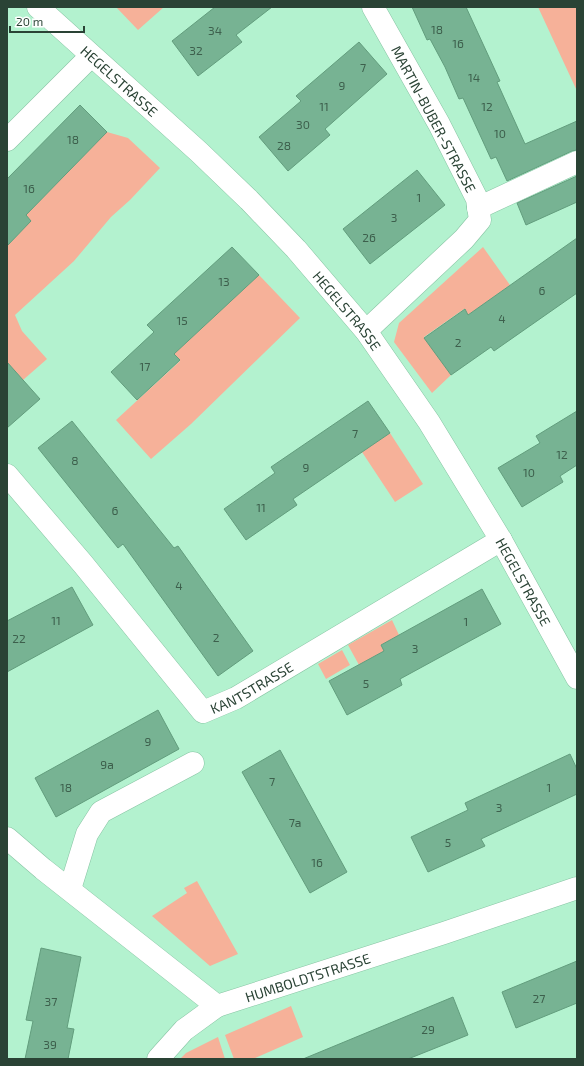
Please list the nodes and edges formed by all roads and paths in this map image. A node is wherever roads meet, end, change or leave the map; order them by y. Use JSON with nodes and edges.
{"nodes":[{"id":1,"x":38,"y":7,"type":"edge"},
{"id":2,"x":373,"y":7,"type":"edge"},
{"id":3,"x":91,"y":56,"type":"junction"},
{"id":4,"x":7,"y":140,"type":"edge"},
{"id":5,"x":577,"y":162,"type":"edge"},
{"id":6,"x":478,"y":208,"type":"junction"},
{"id":7,"x":366,"y":331,"type":"junction"},
{"id":8,"x":7,"y":475,"type":"edge"},
{"id":9,"x":501,"y":540,"type":"junction"},
{"id":10,"x":577,"y":678,"type":"edge"},
{"id":11,"x":193,"y":763,"type":"dead end"},
{"id":12,"x":7,"y":838,"type":"edge"},
{"id":13,"x":70,"y":888,"type":"junction"},
{"id":14,"x":577,"y":888,"type":"edge"},
{"id":15,"x":217,"y":1006,"type":"junction"},
{"id":16,"x":158,"y":1059,"type":"edge"}],
"edges":[{"from":1,"to":3,"type":"street","name":"HEGELSTRASSE"},
{"from":2,"to":6,"type":"street","name":"MARTIN-BUBER-STRASSE"},
{"from":3,"to":4,"type":"street"},
{"from":3,"to":7,"type":"street","name":"HEGELSTRASSE"},
{"from":5,"to":6,"type":"street"},
{"from":6,"to":7,"type":"street","name":"MARTIN-BUBER-STRASSE"},
{"from":7,"to":9,"type":"street","name":"HEGELSTRASSE"},
{"from":8,"to":9,"type":"street","name":"KANTSTRASSE"},
{"from":9,"to":10,"type":"street","name":"HEGELSTRASSE"},
{"from":11,"to":13,"type":"street"},
{"from":12,"to":13,"type":"street"},
{"from":13,"to":15,"type":"street"},
{"from":14,"to":15,"type":"street","name":"HUMBOLDTSTRASSE"},
{"from":15,"to":16,"type":"street","name":"HUMBOLDTSTRASSE"}]}
